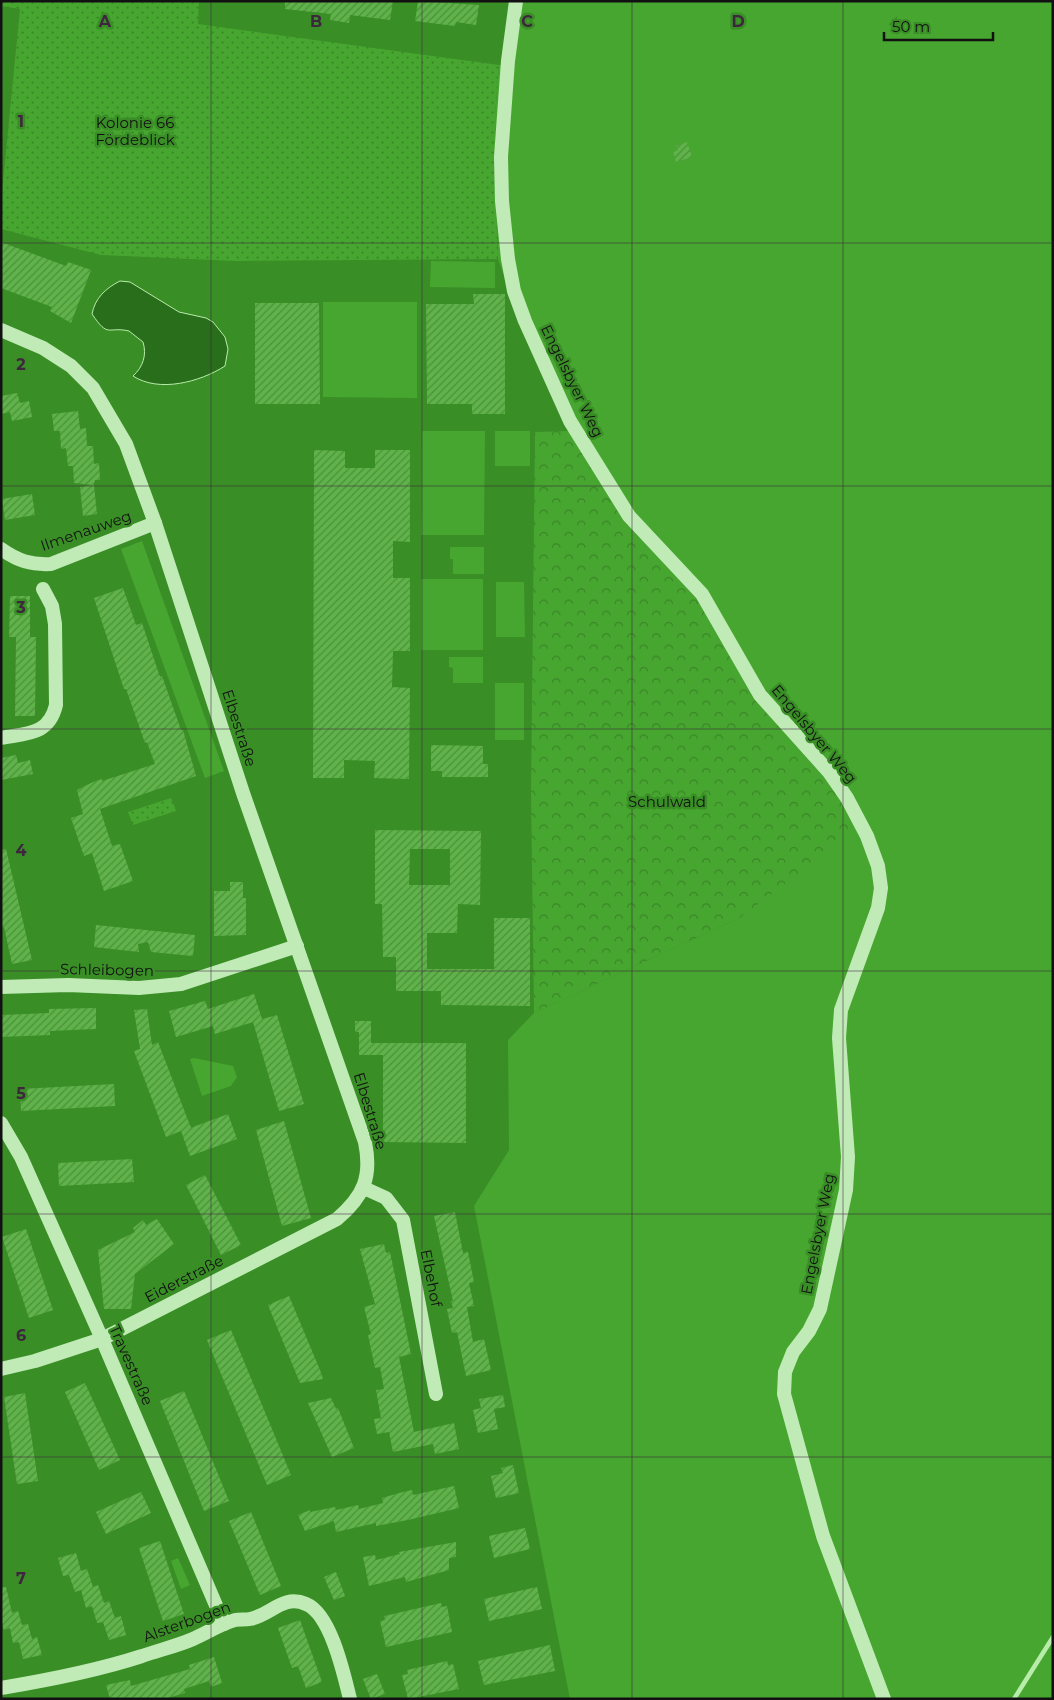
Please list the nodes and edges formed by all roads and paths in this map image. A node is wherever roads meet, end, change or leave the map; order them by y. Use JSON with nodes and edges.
{"nodes":[{"id":1,"x":516,"y":1,"type":"edge"},
{"id":2,"x":1,"y":330,"type":"edge"},
{"id":3,"x":155,"y":523,"type":"junction"},
{"id":4,"x":1,"y":549,"type":"edge"},
{"id":5,"x":43,"y":589,"type":"dead end"},
{"id":6,"x":1,"y":738,"type":"edge"},
{"id":7,"x":296,"y":946,"type":"junction"},
{"id":8,"x":1,"y":987,"type":"edge"},
{"id":9,"x":1,"y":1123,"type":"edge"},
{"id":10,"x":364,"y":1188,"type":"junction"},
{"id":11,"x":102,"y":1339,"type":"junction"},
{"id":12,"x":1,"y":1369,"type":"edge"},
{"id":13,"x":436,"y":1394,"type":"dead end"},
{"id":14,"x":224,"y":1624,"type":"junction"},
{"id":15,"x":1,"y":1688,"type":"edge"},
{"id":16,"x":350,"y":1699,"type":"edge"},
{"id":17,"x":884,"y":1699,"type":"edge"}],
"edges":[{"from":1,"to":17,"type":"street","name":"Engelsbyer Weg"},
{"from":2,"to":3,"type":"street","name":"Elbestraße"},
{"from":3,"to":4,"type":"street","name":"Ilmenauweg"},
{"from":3,"to":7,"type":"street","name":"Elbestraße"},
{"from":5,"to":6,"type":"street"},
{"from":7,"to":8,"type":"street","name":"Schleibogen"},
{"from":7,"to":10,"type":"street","name":"Elbestraße"},
{"from":9,"to":11,"type":"street","name":"Travestraße"},
{"from":10,"to":11,"type":"street","name":"Eiderstraße"},
{"from":10,"to":13,"type":"street","name":"Elbehof"},
{"from":11,"to":12,"type":"street","name":"Eiderstraße"},
{"from":11,"to":14,"type":"street","name":"Travestraße"},
{"from":14,"to":15,"type":"street","name":"Alsterbogen"},
{"from":14,"to":16,"type":"street","name":"Alsterbogen"}]}
